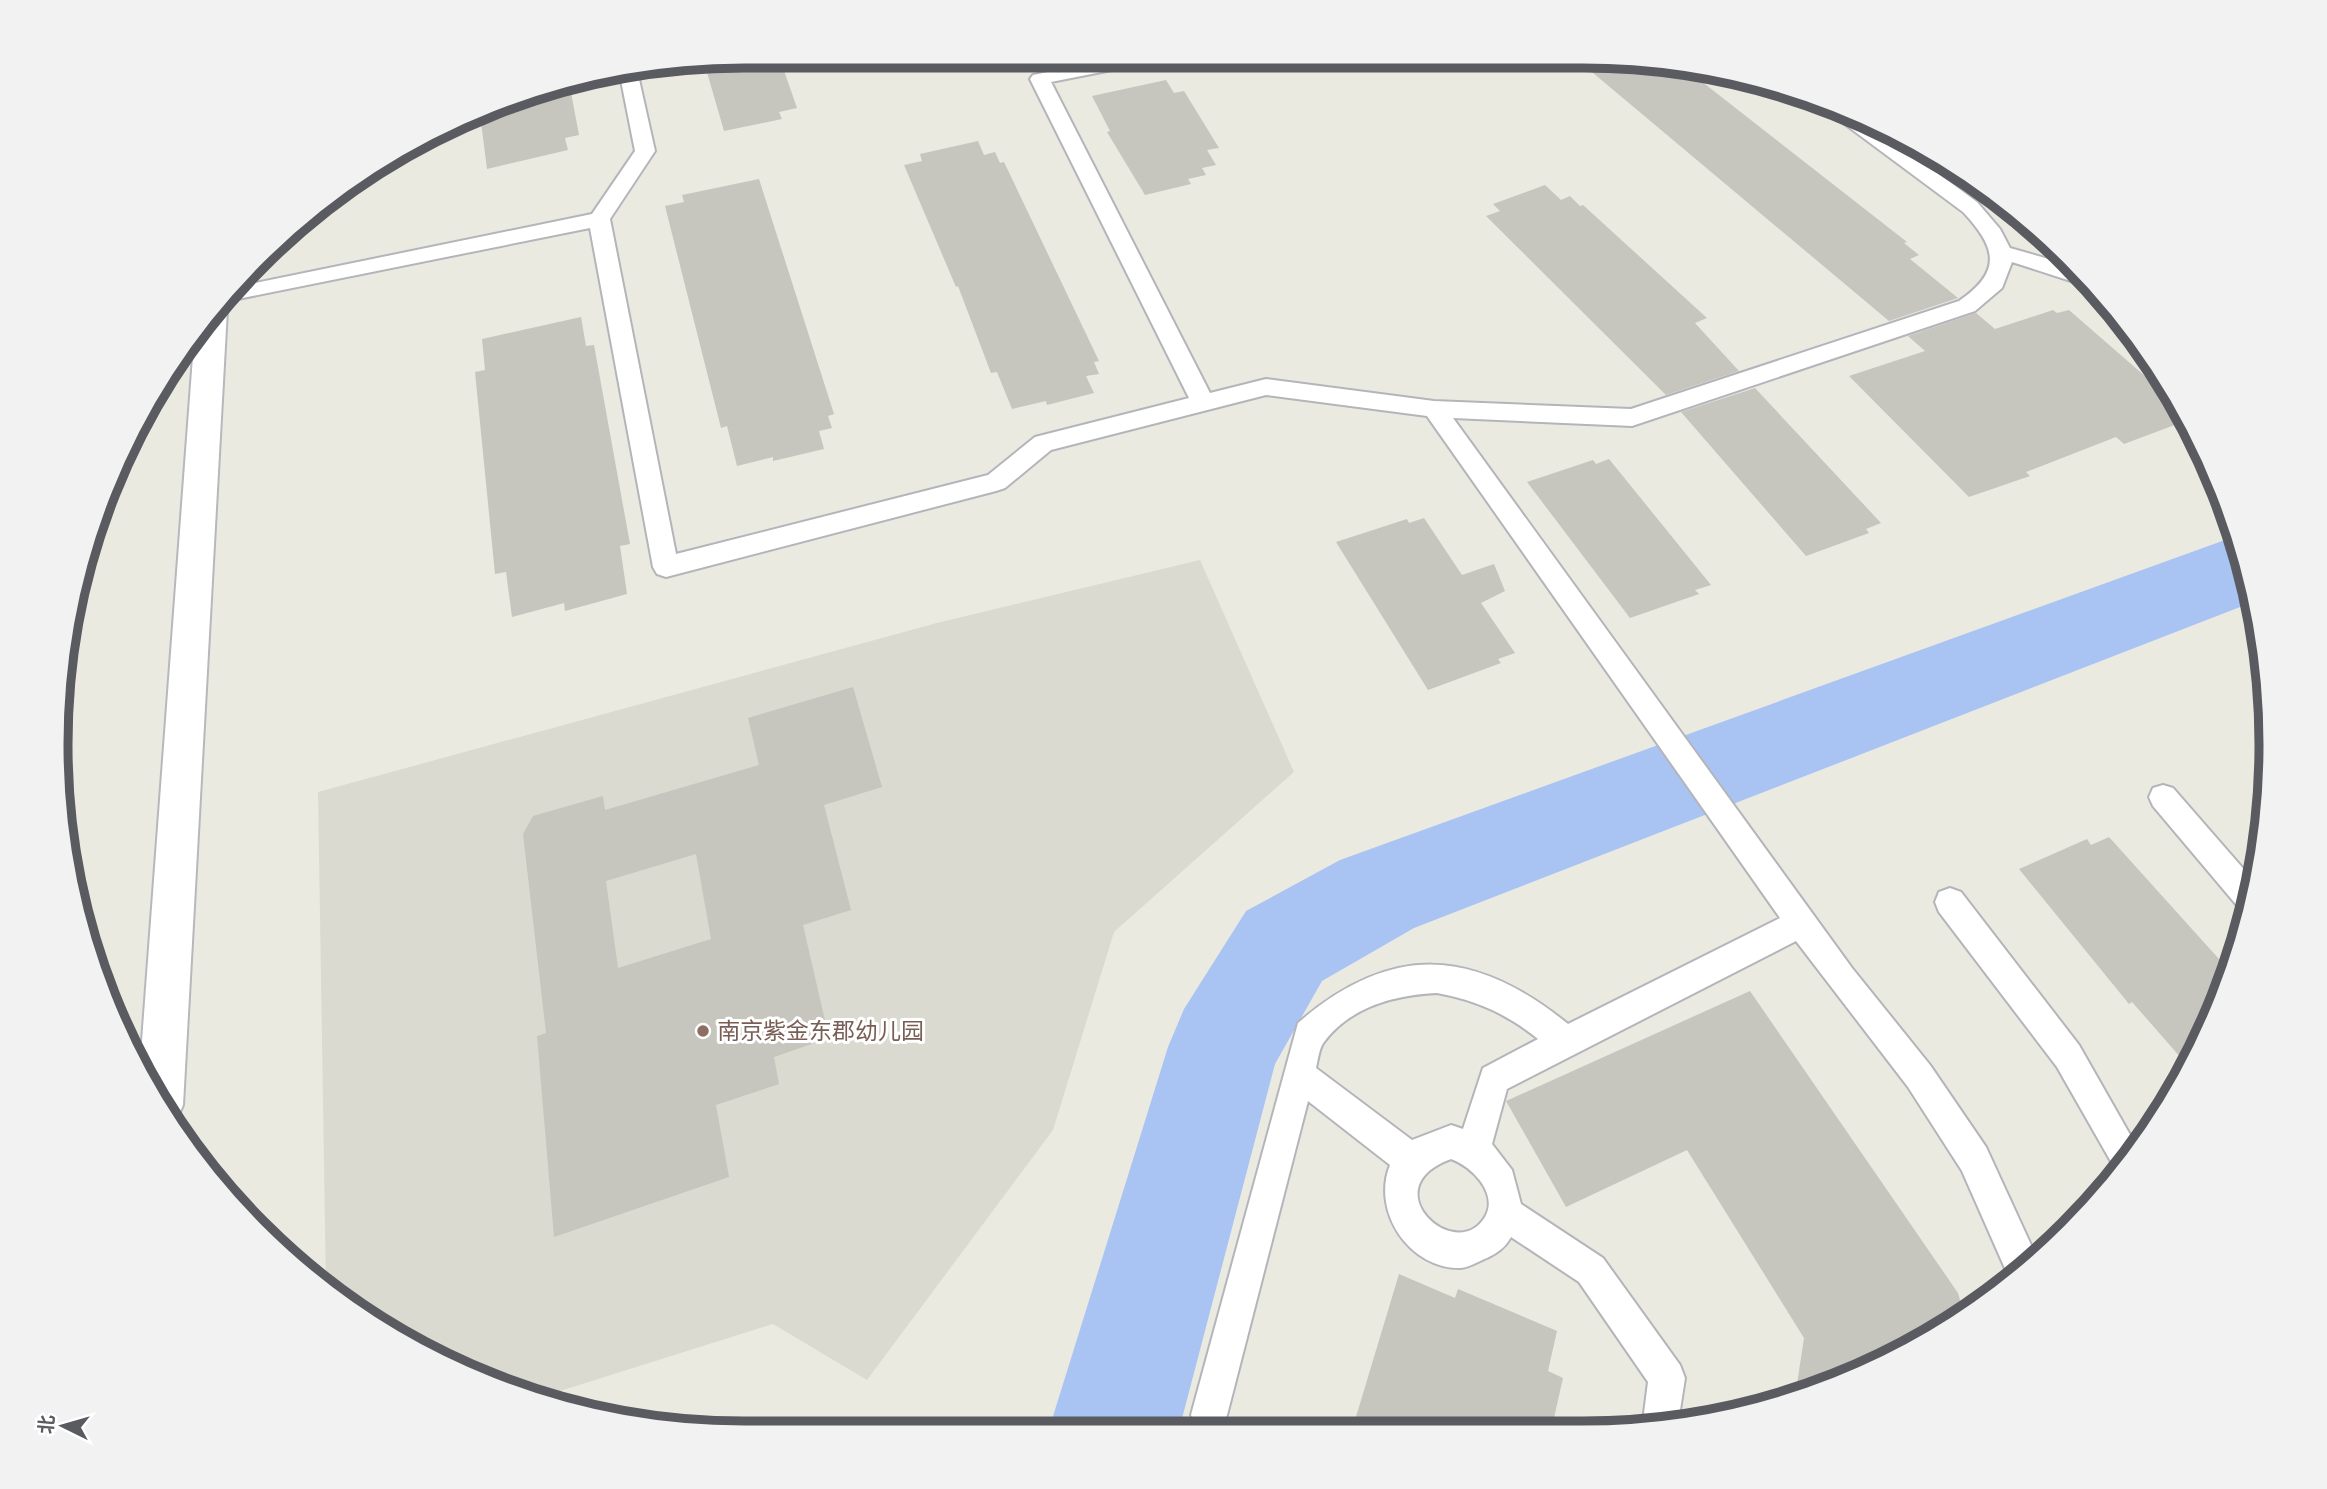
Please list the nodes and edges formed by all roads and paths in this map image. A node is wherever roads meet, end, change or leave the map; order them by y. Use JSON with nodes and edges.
{"nodes":[{"id":1,"x":1095,"y":68,"type":"edge"},
{"id":2,"x":630,"y":78,"type":"edge"},
{"id":3,"x":1867,"y":131,"type":"edge"},
{"id":4,"x":1970,"y":191,"type":"edge"},
{"id":5,"x":1954,"y":196,"type":"junction"},
{"id":6,"x":599,"y":219,"type":"junction"},
{"id":7,"x":2002,"y":253,"type":"junction"},
{"id":8,"x":2065,"y":271,"type":"edge"},
{"id":9,"x":241,"y":293,"type":"edge"},
{"id":10,"x":211,"y":330,"type":"edge"},
{"id":11,"x":1203,"y":403,"type":"junction"},
{"id":12,"x":1434,"y":409,"type":"junction"},
{"id":13,"x":2163,"y":797,"type":"dead end"},
{"id":14,"x":2243,"y":890,"type":"edge"},
{"id":15,"x":1950,"y":902,"type":"dead end"},
{"id":16,"x":1801,"y":923,"type":"junction"},
{"id":17,"x":1565,"y":1042,"type":"junction"},
{"id":18,"x":1298,"y":1074,"type":"junction"},
{"id":19,"x":161,"y":1087,"type":"edge"},
{"id":20,"x":1474,"y":1150,"type":"junction"},
{"id":21,"x":2122,"y":1152,"type":"edge"},
{"id":22,"x":1410,"y":1159,"type":"junction"},
{"id":23,"x":1505,"y":1213,"type":"junction"},
{"id":24,"x":2020,"y":1260,"type":"edge"},
{"id":25,"x":1209,"y":1415,"type":"dead end"},
{"id":26,"x":1661,"y":1416,"type":"edge"}],
"edges":[{"from":1,"to":11,"type":"lane"},
{"from":2,"to":6,"type":"lane"},
{"from":3,"to":5,"type":"lane"},
{"from":4,"to":5,"type":"lane"},
{"from":5,"to":7,"type":"lane"},
{"from":6,"to":9,"type":"lane"},
{"from":6,"to":11,"type":"lane"},
{"from":7,"to":8,"type":"lane"},
{"from":7,"to":12,"type":"lane"},
{"from":10,"to":19,"type":"street"},
{"from":11,"to":12,"type":"lane"},
{"from":12,"to":16,"type":"lane"},
{"from":13,"to":14,"type":"lane"},
{"from":15,"to":21,"type":"lane"},
{"from":16,"to":17,"type":"lane"},
{"from":16,"to":24,"type":"lane"},
{"from":17,"to":18,"type":"lane"},
{"from":17,"to":20,"type":"lane"},
{"from":18,"to":22,"type":"lane"},
{"from":18,"to":25,"type":"lane"},
{"from":20,"to":22,"type":"lane"},
{"from":20,"to":23,"type":"lane"},
{"from":22,"to":23,"type":"lane"},
{"from":23,"to":26,"type":"lane"}]}
